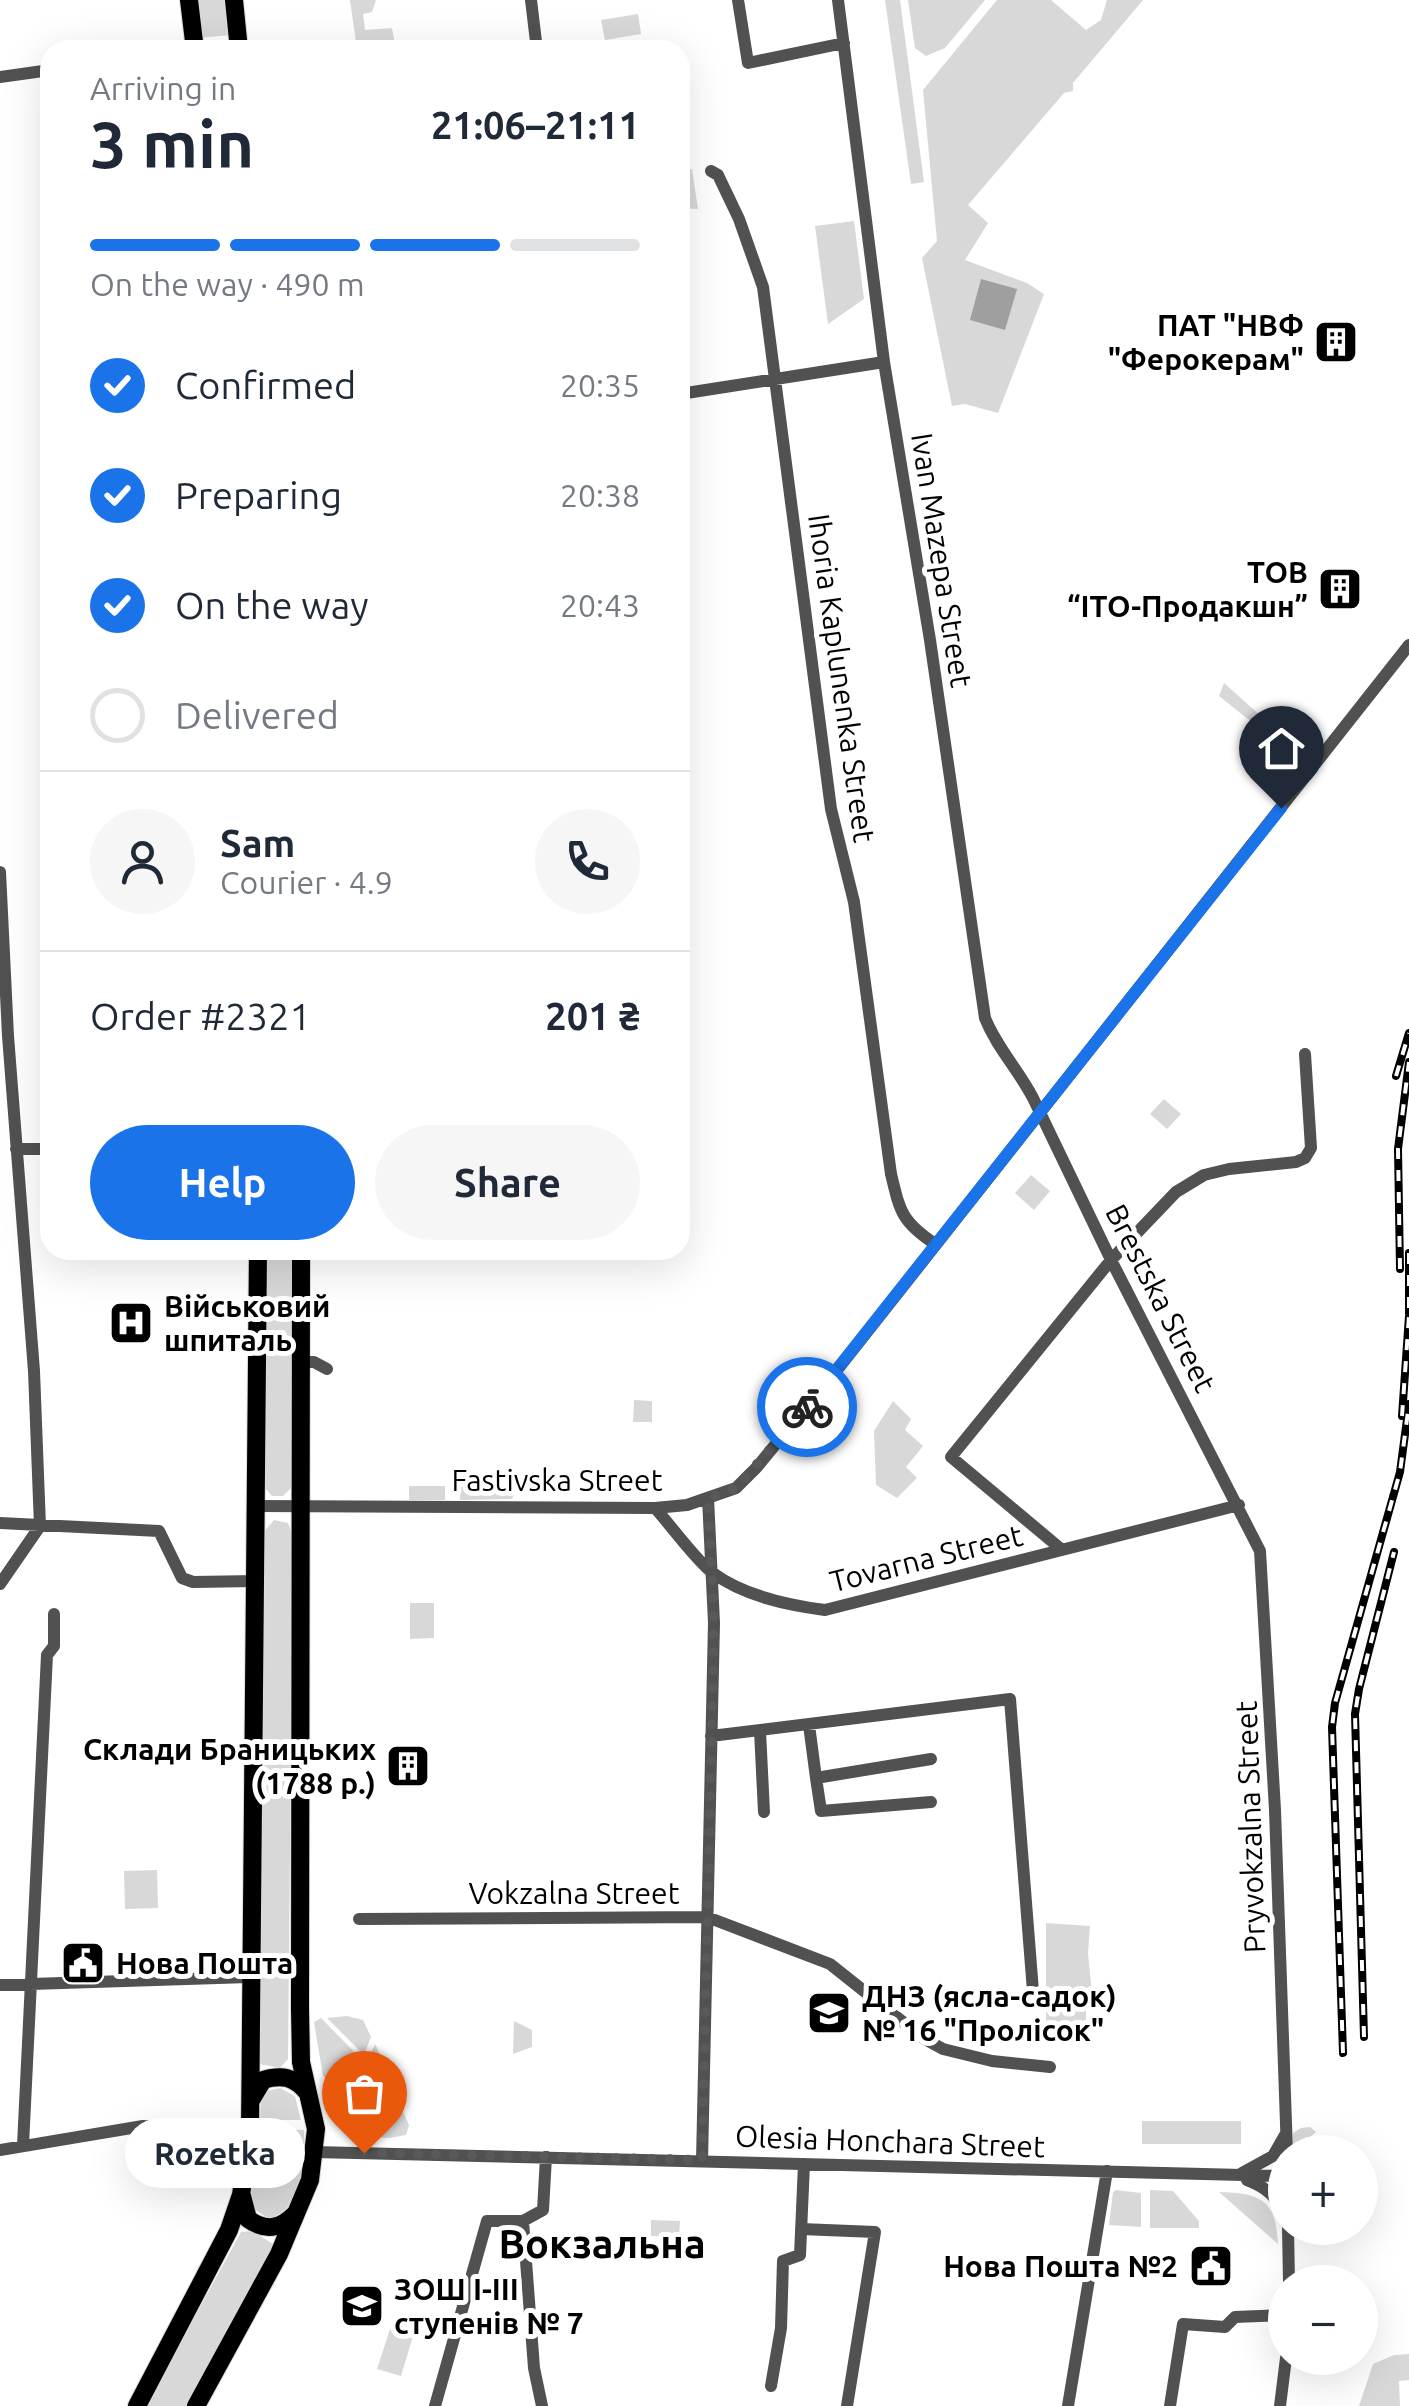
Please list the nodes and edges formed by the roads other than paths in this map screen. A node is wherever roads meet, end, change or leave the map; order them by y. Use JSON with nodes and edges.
{"nodes":[{"id":1,"x":189,"y":0,"type":"edge"},
{"id":2,"x":234,"y":0,"type":"edge"},
{"id":3,"x":531,"y":0,"type":"edge"},
{"id":4,"x":738,"y":0,"type":"edge"},
{"id":5,"x":838,"y":0,"type":"edge"},
{"id":6,"x":194,"y":40,"type":"edge"},
{"id":7,"x":238,"y":40,"type":"edge"},
{"id":8,"x":536,"y":40,"type":"edge"},
{"id":9,"x":844,"y":43,"type":"junction"},
{"id":10,"x":40,"y":71,"type":"edge"},
{"id":11,"x":0,"y":76,"type":"edge"},
{"id":12,"x":711,"y":171,"type":"dead end"},
{"id":13,"x":884,"y":362,"type":"junction"},
{"id":14,"x":777,"y":380,"type":"junction"},
{"id":15,"x":690,"y":393,"type":"edge"},
{"id":16,"x":1409,"y":645,"type":"edge"},
{"id":17,"x":0,"y":872,"type":"edge"},
{"id":18,"x":1305,"y":1054,"type":"dead end"},
{"id":19,"x":1041,"y":1112,"type":"junction"},
{"id":20,"x":40,"y":1149,"type":"edge"},
{"id":21,"x":16,"y":1150,"type":"junction"},
{"id":22,"x":935,"y":1244,"type":"junction"},
{"id":23,"x":258,"y":1260,"type":"edge"},
{"id":24,"x":301,"y":1260,"type":"edge"},
{"id":25,"x":1112,"y":1260,"type":"junction"},
{"id":26,"x":300,"y":1362,"type":"junction"},
{"id":27,"x":327,"y":1370,"type":"dead end"},
{"id":28,"x":708,"y":1498,"type":"junction"},
{"id":29,"x":300,"y":1505,"type":"junction"},
{"id":30,"x":1240,"y":1505,"type":"junction"},
{"id":31,"x":257,"y":1506,"type":"junction"},
{"id":32,"x":655,"y":1508,"type":"junction"},
{"id":33,"x":0,"y":1524,"type":"edge"},
{"id":34,"x":40,"y":1526,"type":"junction"},
{"id":35,"x":1060,"y":1549,"type":"junction"},
{"id":36,"x":713,"y":1574,"type":"junction"},
{"id":37,"x":256,"y":1581,"type":"junction"},
{"id":38,"x":0,"y":1584,"type":"edge"},
{"id":39,"x":54,"y":1614,"type":"dead end"},
{"id":40,"x":809,"y":1726,"type":"junction"},
{"id":41,"x":760,"y":1731,"type":"junction"},
{"id":42,"x":711,"y":1736,"type":"junction"},
{"id":43,"x":931,"y":1759,"type":"dead end"},
{"id":44,"x":816,"y":1778,"type":"junction"},
{"id":45,"x":931,"y":1802,"type":"dead end"},
{"id":46,"x":764,"y":1812,"type":"dead end"},
{"id":47,"x":707,"y":1917,"type":"junction"},
{"id":48,"x":359,"y":1919,"type":"dead end"},
{"id":49,"x":250,"y":1978,"type":"junction"},
{"id":50,"x":30,"y":1984,"type":"junction"},
{"id":51,"x":0,"y":1985,"type":"edge"},
{"id":52,"x":1034,"y":2004,"type":"dead end"},
{"id":53,"x":1050,"y":2067,"type":"dead end"},
{"id":54,"x":307,"y":2092,"type":"junction"},
{"id":55,"x":251,"y":2101,"type":"junction"},
{"id":56,"x":250,"y":2132,"type":"junction"},
{"id":57,"x":1286,"y":2133,"type":"joint"},
{"id":58,"x":23,"y":2145,"type":"junction"},
{"id":59,"x":0,"y":2150,"type":"edge"},
{"id":60,"x":314,"y":2152,"type":"junction"},
{"id":61,"x":546,"y":2157,"type":"junction"},
{"id":62,"x":702,"y":2160,"type":"junction"},
{"id":63,"x":804,"y":2164,"type":"junction"},
{"id":64,"x":1107,"y":2172,"type":"junction"},
{"id":65,"x":1235,"y":2175,"type":"junction"},
{"id":66,"x":1268,"y":2176,"type":"edge"},
{"id":67,"x":1268,"y":2189,"type":"edge"},
{"id":68,"x":242,"y":2195,"type":"junction"},
{"id":69,"x":298,"y":2210,"type":"junction"},
{"id":70,"x":523,"y":2221,"type":"junction"},
{"id":71,"x":802,"y":2229,"type":"junction"},
{"id":72,"x":1268,"y":2316,"type":"edge"},
{"id":73,"x":1284,"y":2375,"type":"edge"},
{"id":74,"x":771,"y":2386,"type":"dead end"},
{"id":75,"x":137,"y":2406,"type":"edge"},
{"id":76,"x":196,"y":2406,"type":"edge"},
{"id":77,"x":435,"y":2406,"type":"edge"},
{"id":78,"x":542,"y":2406,"type":"edge"},
{"id":79,"x":846,"y":2406,"type":"edge"},
{"id":80,"x":1068,"y":2406,"type":"edge"},
{"id":81,"x":1170,"y":2406,"type":"edge"},
{"id":82,"x":1280,"y":2406,"type":"edge"}],
"edges":[{"from":1,"to":6,"type":"main road"},
{"from":2,"to":7,"type":"main road"},
{"from":3,"to":8,"type":"street"},
{"from":4,"to":9,"type":"street"},
{"from":5,"to":9,"type":"street","name":"Ivan Mazepa Street"},
{"from":9,"to":13,"type":"street","name":"Ivan Mazepa Street"},
{"from":10,"to":11,"type":"street"},
{"from":12,"to":14,"type":"street","name":"Ihoria Kaplunenka Street"},
{"from":13,"to":14,"type":"street"},
{"from":13,"to":19,"type":"street","name":"Ivan Mazepa Street"},
{"from":14,"to":15,"type":"street"},
{"from":14,"to":22,"type":"street","name":"Ihoria Kaplunenka Street"},
{"from":16,"to":19,"type":"street","name":"Fastivska Street"},
{"from":17,"to":21,"type":"street"},
{"from":18,"to":25,"type":"street"},
{"from":19,"to":22,"type":"street","name":"Fastivska Street"},
{"from":19,"to":25,"type":"street","name":"Brestska Street"},
{"from":20,"to":21,"type":"street"},
{"from":21,"to":34,"type":"street"},
{"from":22,"to":28,"type":"street","name":"Fastivska Street"},
{"from":23,"to":31,"type":"main road"},
{"from":24,"to":26,"type":"main road"},
{"from":25,"to":30,"type":"street","name":"Brestska Street"},
{"from":25,"to":35,"type":"street"},
{"from":26,"to":27,"type":"street"},
{"from":26,"to":29,"type":"main road"},
{"from":28,"to":32,"type":"street","name":"Fastivska Street"},
{"from":28,"to":36,"type":"street"},
{"from":29,"to":31,"type":"street","name":"Fastivska Street"},
{"from":29,"to":32,"type":"street","name":"Fastivska Street"},
{"from":29,"to":54,"type":"main road"},
{"from":30,"to":35,"type":"street","name":"Tovarna Street"},
{"from":30,"to":57,"type":"street","name":"Pryvokzalna Street"},
{"from":31,"to":37,"type":"main road"},
{"from":32,"to":36,"type":"street","name":"Tovarna Street"},
{"from":33,"to":34,"type":"street"},
{"from":34,"to":37,"type":"street"},
{"from":34,"to":38,"type":"street"},
{"from":35,"to":36,"type":"street","name":"Tovarna Street"},
{"from":36,"to":42,"type":"street"},
{"from":37,"to":49,"type":"main road"},
{"from":39,"to":50,"type":"street"},
{"from":40,"to":41,"type":"street"},
{"from":40,"to":44,"type":"street"},
{"from":40,"to":52,"type":"street"},
{"from":41,"to":42,"type":"street"},
{"from":41,"to":46,"type":"street"},
{"from":42,"to":47,"type":"street"},
{"from":43,"to":44,"type":"street"},
{"from":44,"to":45,"type":"street"},
{"from":47,"to":48,"type":"street","name":"Vokzalna Street"},
{"from":47,"to":53,"type":"street","name":"Vokzalna Street"},
{"from":47,"to":62,"type":"street"},
{"from":49,"to":50,"type":"street"},
{"from":49,"to":55,"type":"main road"},
{"from":50,"to":51,"type":"street"},
{"from":50,"to":58,"type":"street"},
{"from":54,"to":55,"type":"main road"},
{"from":54,"to":60,"type":"main road"},
{"from":55,"to":56,"type":"main road"},
{"from":56,"to":58,"type":"street"},
{"from":56,"to":68,"type":"main road"},
{"from":57,"to":65,"type":"street"},
{"from":58,"to":59,"type":"street"},
{"from":60,"to":61,"type":"street","name":"Olesia Honchara Street"},
{"from":60,"to":69,"type":"main road"},
{"from":61,"to":62,"type":"street","name":"Olesia Honchara Street"},
{"from":61,"to":70,"type":"street"},
{"from":62,"to":63,"type":"street","name":"Olesia Honchara Street"},
{"from":63,"to":64,"type":"street","name":"Olesia Honchara Street"},
{"from":63,"to":71,"type":"street"},
{"from":64,"to":65,"type":"street","name":"Olesia Honchara Street"},
{"from":64,"to":80,"type":"street"},
{"from":65,"to":66,"type":"street","name":"Olesia Honchara Street"},
{"from":65,"to":67,"type":"street"},
{"from":68,"to":69,"type":"main road"},
{"from":68,"to":75,"type":"main road"},
{"from":69,"to":76,"type":"main road"},
{"from":70,"to":77,"type":"street"},
{"from":70,"to":78,"type":"street"},
{"from":71,"to":74,"type":"street"},
{"from":71,"to":79,"type":"street"},
{"from":72,"to":81,"type":"street"},
{"from":73,"to":82,"type":"street"}]}
